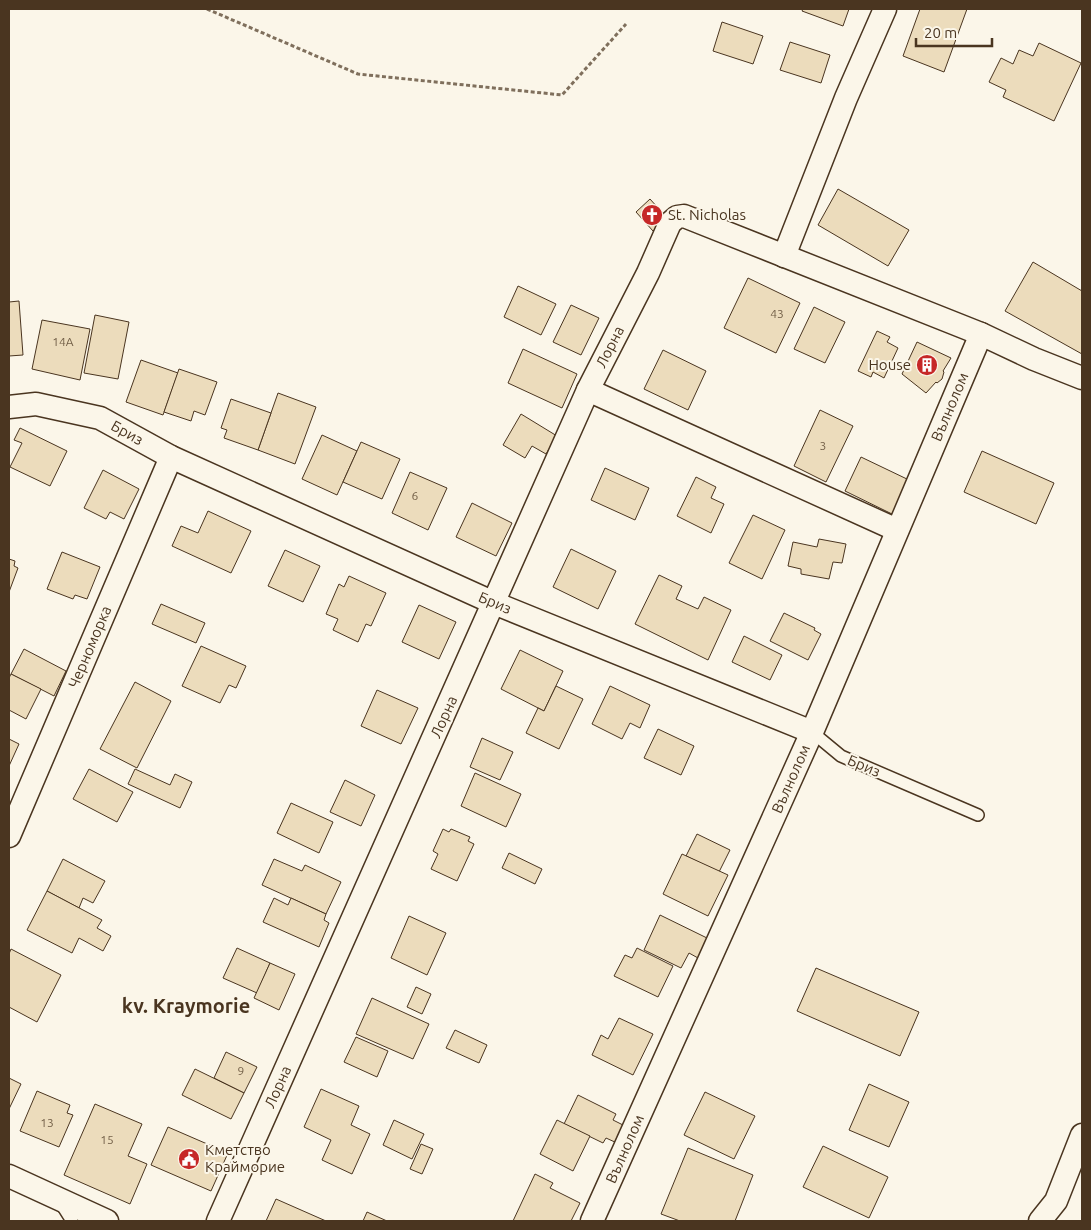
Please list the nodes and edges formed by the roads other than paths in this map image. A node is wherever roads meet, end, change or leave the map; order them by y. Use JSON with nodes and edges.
{"nodes":[{"id":1,"x":885,"y":9,"type":"edge"},
{"id":2,"x":784,"y":256,"type":"junction"},
{"id":3,"x":981,"y":334,"type":"junction"},
{"id":4,"x":1082,"y":378,"type":"edge"},
{"id":5,"x":588,"y":390,"type":"junction"},
{"id":6,"x":9,"y":407,"type":"edge"},
{"id":7,"x":171,"y":457,"type":"junction"},
{"id":8,"x":897,"y":530,"type":"junction"},
{"id":9,"x":494,"y":603,"type":"junction"},
{"id":10,"x":812,"y":732,"type":"junction"},
{"id":11,"x":978,"y":815,"type":"dead end"},
{"id":12,"x":9,"y":836,"type":"edge"},
{"id":13,"x":1082,"y":1135,"type":"edge"},
{"id":14,"x":9,"y":1176,"type":"edge"},
{"id":15,"x":58,"y":1199,"type":"junction"},
{"id":16,"x":72,"y":1221,"type":"edge"},
{"id":17,"x":106,"y":1221,"type":"edge"},
{"id":18,"x":218,"y":1221,"type":"edge"},
{"id":19,"x":592,"y":1221,"type":"edge"},
{"id":20,"x":1040,"y":1221,"type":"edge"}],
"edges":[{"from":1,"to":2,"type":"street"},
{"from":2,"to":3,"type":"street"},
{"from":2,"to":5,"type":"street","name":"Лорна"},
{"from":3,"to":4,"type":"street"},
{"from":3,"to":8,"type":"street","name":"Вълнолом"},
{"from":5,"to":8,"type":"street"},
{"from":5,"to":9,"type":"street","name":"Лорна"},
{"from":6,"to":7,"type":"street","name":"Бриз"},
{"from":7,"to":9,"type":"street","name":"Бриз"},
{"from":7,"to":12,"type":"street","name":"Черноморка"},
{"from":8,"to":10,"type":"street","name":"Вълнолом"},
{"from":9,"to":10,"type":"street","name":"Бриз"},
{"from":9,"to":18,"type":"street","name":"Лорна"},
{"from":10,"to":11,"type":"lane","name":"Бриз"},
{"from":10,"to":19,"type":"street","name":"Вълнолом"},
{"from":13,"to":20,"type":"street"},
{"from":14,"to":15,"type":"street"},
{"from":15,"to":16,"type":"lane"},
{"from":15,"to":17,"type":"street"}]}
